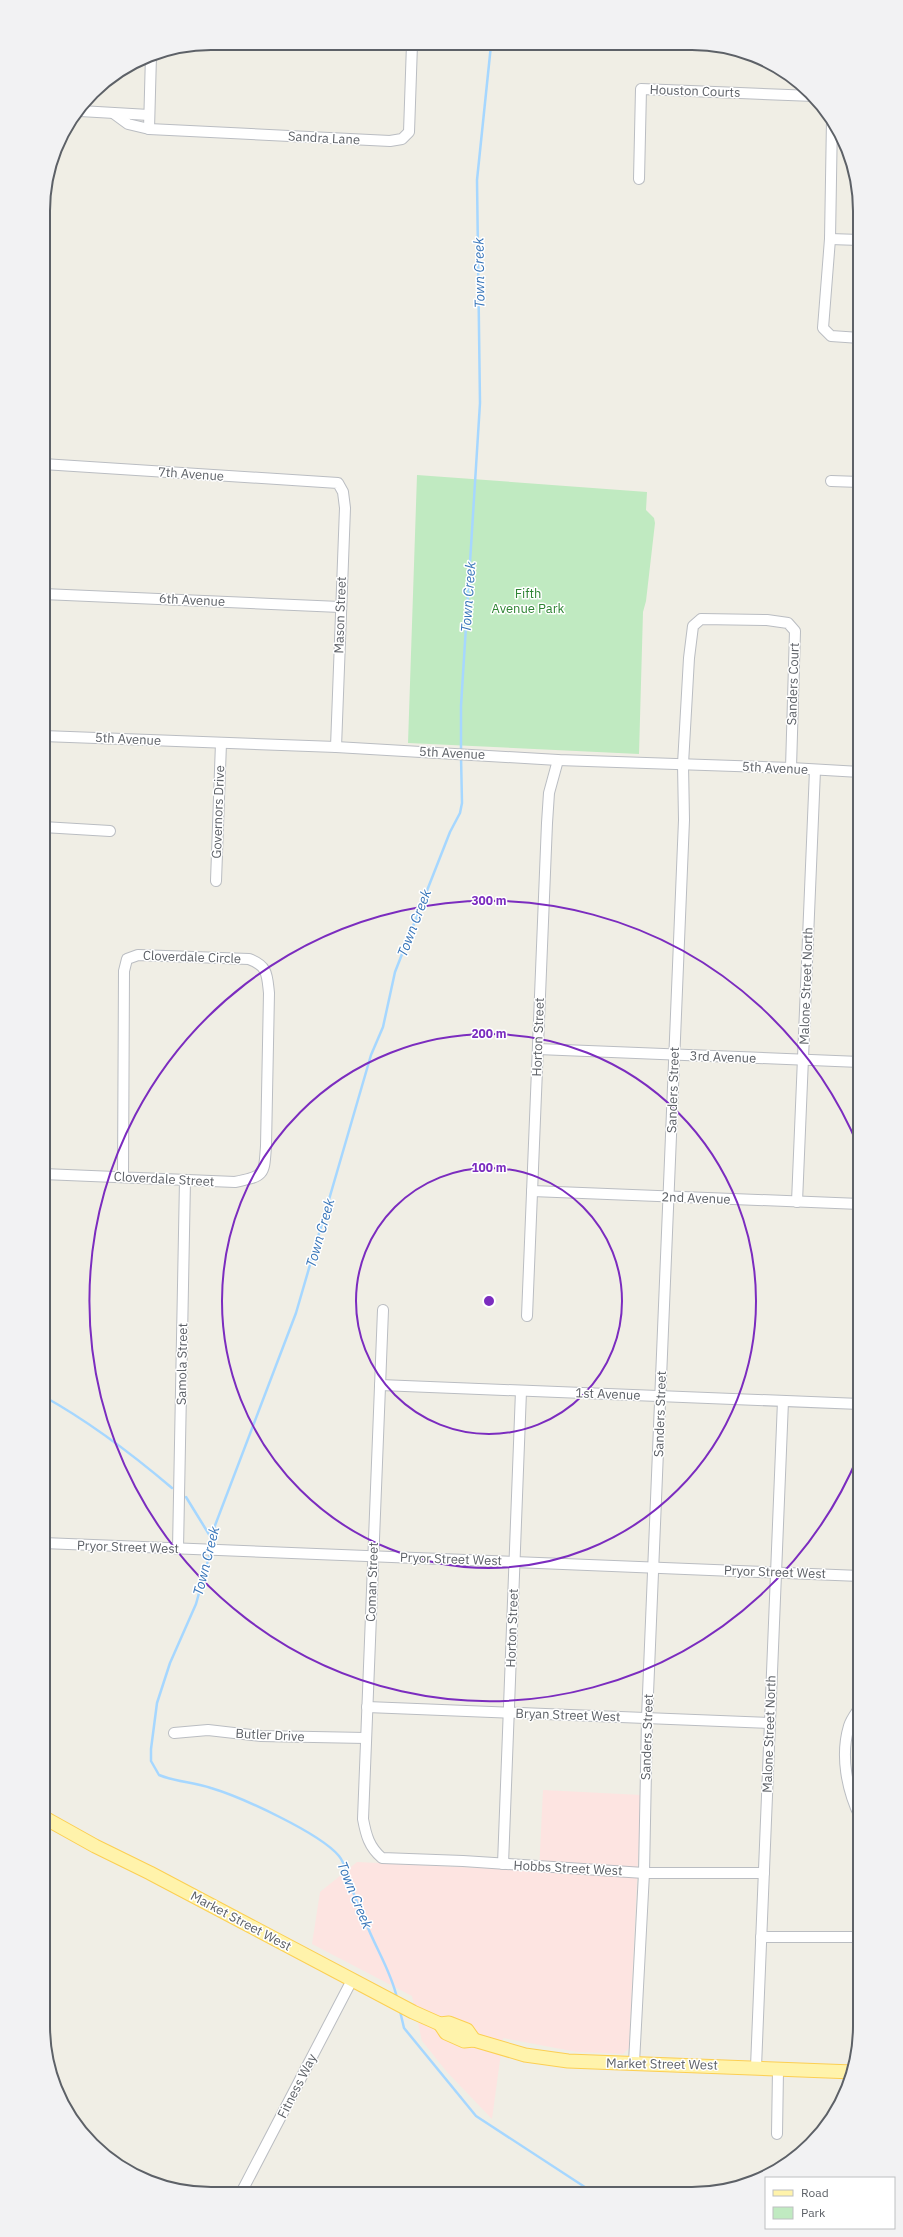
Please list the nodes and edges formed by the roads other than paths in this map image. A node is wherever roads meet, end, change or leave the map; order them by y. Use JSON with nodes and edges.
{"nodes":[{"id":1,"x":412,"y":50,"type":"edge"},
{"id":2,"x":150,"y":62,"type":"edge"},
{"id":3,"x":804,"y":96,"type":"edge"},
{"id":4,"x":85,"y":111,"type":"edge"},
{"id":5,"x":113,"y":113,"type":"junction"},
{"id":6,"x":149,"y":115,"type":"junction"},
{"id":7,"x":149,"y":129,"type":"junction"},
{"id":8,"x":832,"y":132,"type":"edge"},
{"id":9,"x":639,"y":179,"type":"dead end"},
{"id":10,"x":830,"y":239,"type":"junction"},
{"id":11,"x":853,"y":240,"type":"edge"},
{"id":12,"x":853,"y":338,"type":"edge"},
{"id":13,"x":50,"y":464,"type":"edge"},
{"id":14,"x":831,"y":481,"type":"dead end"},
{"id":15,"x":853,"y":482,"type":"edge"},
{"id":16,"x":338,"y":484,"type":"joint"},
{"id":17,"x":50,"y":594,"type":"edge"},
{"id":18,"x":340,"y":607,"type":"junction"},
{"id":19,"x":50,"y":736,"type":"edge"},
{"id":20,"x":221,"y":743,"type":"junction"},
{"id":21,"x":336,"y":747,"type":"junction"},
{"id":22,"x":558,"y":760,"type":"junction"},
{"id":23,"x":683,"y":764,"type":"junction"},
{"id":24,"x":791,"y":768,"type":"junction"},
{"id":25,"x":815,"y":770,"type":"junction"},
{"id":26,"x":853,"y":772,"type":"edge"},
{"id":27,"x":50,"y":827,"type":"edge"},
{"id":28,"x":110,"y":831,"type":"dead end"},
{"id":29,"x":216,"y":881,"type":"dead end"},
{"id":30,"x":538,"y":1049,"type":"junction"},
{"id":31,"x":674,"y":1055,"type":"junction"},
{"id":32,"x":803,"y":1060,"type":"junction"},
{"id":33,"x":853,"y":1062,"type":"edge"},
{"id":34,"x":266,"y":1153,"type":"joint"},
{"id":35,"x":50,"y":1174,"type":"edge"},
{"id":36,"x":123,"y":1177,"type":"junction"},
{"id":37,"x":185,"y":1180,"type":"junction"},
{"id":38,"x":532,"y":1191,"type":"junction"},
{"id":39,"x":668,"y":1196,"type":"junction"},
{"id":40,"x":797,"y":1202,"type":"junction"},
{"id":41,"x":853,"y":1204,"type":"edge"},
{"id":42,"x":383,"y":1310,"type":"dead end"},
{"id":43,"x":527,"y":1316,"type":"dead end"},
{"id":44,"x":380,"y":1385,"type":"junction"},
{"id":45,"x":521,"y":1391,"type":"junction"},
{"id":46,"x":660,"y":1396,"type":"junction"},
{"id":47,"x":783,"y":1401,"type":"junction"},
{"id":48,"x":853,"y":1404,"type":"edge"},
{"id":49,"x":50,"y":1543,"type":"edge"},
{"id":50,"x":178,"y":1549,"type":"junction"},
{"id":51,"x":373,"y":1556,"type":"junction"},
{"id":52,"x":514,"y":1562,"type":"junction"},
{"id":53,"x":654,"y":1568,"type":"junction"},
{"id":54,"x":776,"y":1572,"type":"junction"},
{"id":55,"x":853,"y":1576,"type":"edge"},
{"id":56,"x":367,"y":1707,"type":"junction"},
{"id":57,"x":508,"y":1713,"type":"junction"},
{"id":58,"x":647,"y":1718,"type":"junction"},
{"id":59,"x":853,"y":1718,"type":"edge"},
{"id":60,"x":770,"y":1723,"type":"junction"},
{"id":61,"x":174,"y":1733,"type":"dead end"},
{"id":62,"x":366,"y":1738,"type":"junction"},
{"id":63,"x":853,"y":1803,"type":"edge"},
{"id":64,"x":50,"y":1820,"type":"edge"},
{"id":65,"x":374,"y":1851,"type":"joint"},
{"id":66,"x":502,"y":1864,"type":"junction"},
{"id":67,"x":644,"y":1873,"type":"junction"},
{"id":68,"x":764,"y":1873,"type":"junction"},
{"id":69,"x":761,"y":1937,"type":"junction"},
{"id":70,"x":853,"y":1937,"type":"edge"},
{"id":71,"x":352,"y":1980,"type":"junction"},
{"id":72,"x":634,"y":2063,"type":"junction"},
{"id":73,"x":756,"y":2067,"type":"junction"},
{"id":74,"x":778,"y":2070,"type":"junction"},
{"id":75,"x":846,"y":2072,"type":"edge"},
{"id":76,"x":777,"y":2134,"type":"dead end"},
{"id":77,"x":244,"y":2187,"type":"edge"}],
"edges":[{"from":1,"to":7,"type":"street","name":"Sandra Lane"},
{"from":2,"to":6,"type":"street"},
{"from":3,"to":9,"type":"street","name":"Houston Courts"},
{"from":4,"to":5,"type":"street"},
{"from":5,"to":6,"type":"street"},
{"from":5,"to":7,"type":"street","name":"Sandra Lane"},
{"from":6,"to":7,"type":"street"},
{"from":8,"to":10,"type":"street"},
{"from":10,"to":11,"type":"street"},
{"from":10,"to":12,"type":"street"},
{"from":13,"to":16,"type":"street","name":"7th Avenue"},
{"from":14,"to":15,"type":"street"},
{"from":16,"to":18,"type":"street","name":"Mason Street"},
{"from":17,"to":18,"type":"street","name":"6th Avenue"},
{"from":18,"to":21,"type":"street","name":"Mason Street"},
{"from":19,"to":20,"type":"street","name":"5th Avenue"},
{"from":20,"to":21,"type":"street","name":"5th Avenue"},
{"from":20,"to":29,"type":"street","name":"Governors Drive"},
{"from":21,"to":22,"type":"street","name":"5th Avenue"},
{"from":22,"to":23,"type":"street","name":"5th Avenue"},
{"from":22,"to":30,"type":"street","name":"Horton Street"},
{"from":23,"to":24,"type":"street","name":"5th Avenue"},
{"from":23,"to":24,"type":"street","name":"Sanders Court"},
{"from":23,"to":31,"type":"street","name":"Sanders Street"},
{"from":24,"to":25,"type":"street","name":"5th Avenue"},
{"from":25,"to":26,"type":"street","name":"5th Avenue"},
{"from":25,"to":32,"type":"street","name":"Malone Street North"},
{"from":27,"to":28,"type":"street"},
{"from":30,"to":31,"type":"street","name":"3rd Avenue"},
{"from":30,"to":38,"type":"street","name":"Horton Street"},
{"from":31,"to":32,"type":"street","name":"3rd Avenue"},
{"from":31,"to":39,"type":"street","name":"Sanders Street"},
{"from":32,"to":33,"type":"street","name":"3rd Avenue"},
{"from":32,"to":40,"type":"street","name":"Malone Street North"},
{"from":34,"to":36,"type":"street","name":"Cloverdale Circle"},
{"from":34,"to":37,"type":"street","name":"Cloverdale Street"},
{"from":35,"to":36,"type":"street","name":"Cloverdale Street"},
{"from":36,"to":37,"type":"street","name":"Cloverdale Street"},
{"from":37,"to":50,"type":"street","name":"Samola Street"},
{"from":38,"to":39,"type":"street","name":"2nd Avenue"},
{"from":38,"to":43,"type":"street","name":"Horton Street"},
{"from":39,"to":40,"type":"street","name":"2nd Avenue"},
{"from":39,"to":46,"type":"street","name":"Sanders Street"},
{"from":40,"to":41,"type":"street","name":"2nd Avenue"},
{"from":42,"to":44,"type":"street","name":"Coman Street"},
{"from":44,"to":45,"type":"street","name":"1st Avenue"},
{"from":44,"to":51,"type":"street","name":"Coman Street"},
{"from":45,"to":46,"type":"street","name":"1st Avenue"},
{"from":45,"to":52,"type":"street","name":"Horton Street"},
{"from":46,"to":47,"type":"street","name":"1st Avenue"},
{"from":46,"to":53,"type":"street","name":"Sanders Street"},
{"from":47,"to":48,"type":"street","name":"1st Avenue"},
{"from":47,"to":54,"type":"street","name":"Malone Street North"},
{"from":49,"to":50,"type":"street","name":"Pryor Street West"},
{"from":50,"to":51,"type":"street","name":"Pryor Street West"},
{"from":51,"to":52,"type":"street","name":"Pryor Street West"},
{"from":51,"to":56,"type":"street","name":"Coman Street"},
{"from":52,"to":53,"type":"street","name":"Pryor Street West"},
{"from":52,"to":57,"type":"street","name":"Horton Street"},
{"from":53,"to":54,"type":"street","name":"Pryor Street West"},
{"from":53,"to":58,"type":"street","name":"Sanders Street"},
{"from":54,"to":55,"type":"street","name":"Pryor Street West"},
{"from":54,"to":60,"type":"street","name":"Malone Street North"},
{"from":56,"to":57,"type":"street","name":"Bryan Street West"},
{"from":56,"to":62,"type":"street","name":"Coman Street"},
{"from":57,"to":58,"type":"street","name":"Bryan Street West"},
{"from":57,"to":66,"type":"street","name":"Horton Street"},
{"from":58,"to":60,"type":"street","name":"Bryan Street West"},
{"from":58,"to":67,"type":"street","name":"Sanders Street"},
{"from":59,"to":63,"type":"street"},
{"from":60,"to":68,"type":"street","name":"Malone Street North"},
{"from":61,"to":62,"type":"street","name":"Butler Drive"},
{"from":62,"to":65,"type":"street","name":"Coman Street"},
{"from":64,"to":71,"type":"main road","name":"Market Street West"},
{"from":65,"to":66,"type":"street","name":"Hobbs Street West"},
{"from":66,"to":67,"type":"street","name":"Hobbs Street West"},
{"from":67,"to":68,"type":"street","name":"Hobbs Street West"},
{"from":67,"to":72,"type":"street","name":"Sanders Street"},
{"from":68,"to":69,"type":"street","name":"Malone Street North"},
{"from":69,"to":70,"type":"street"},
{"from":69,"to":73,"type":"street","name":"Malone Street North"},
{"from":71,"to":72,"type":"main road","name":"Market Street West"},
{"from":71,"to":77,"type":"street","name":"Fitness Way"},
{"from":72,"to":73,"type":"main road","name":"Market Street West"},
{"from":73,"to":74,"type":"main road","name":"Market Street West"},
{"from":74,"to":75,"type":"main road","name":"Market Street West"},
{"from":74,"to":76,"type":"street"}]}
